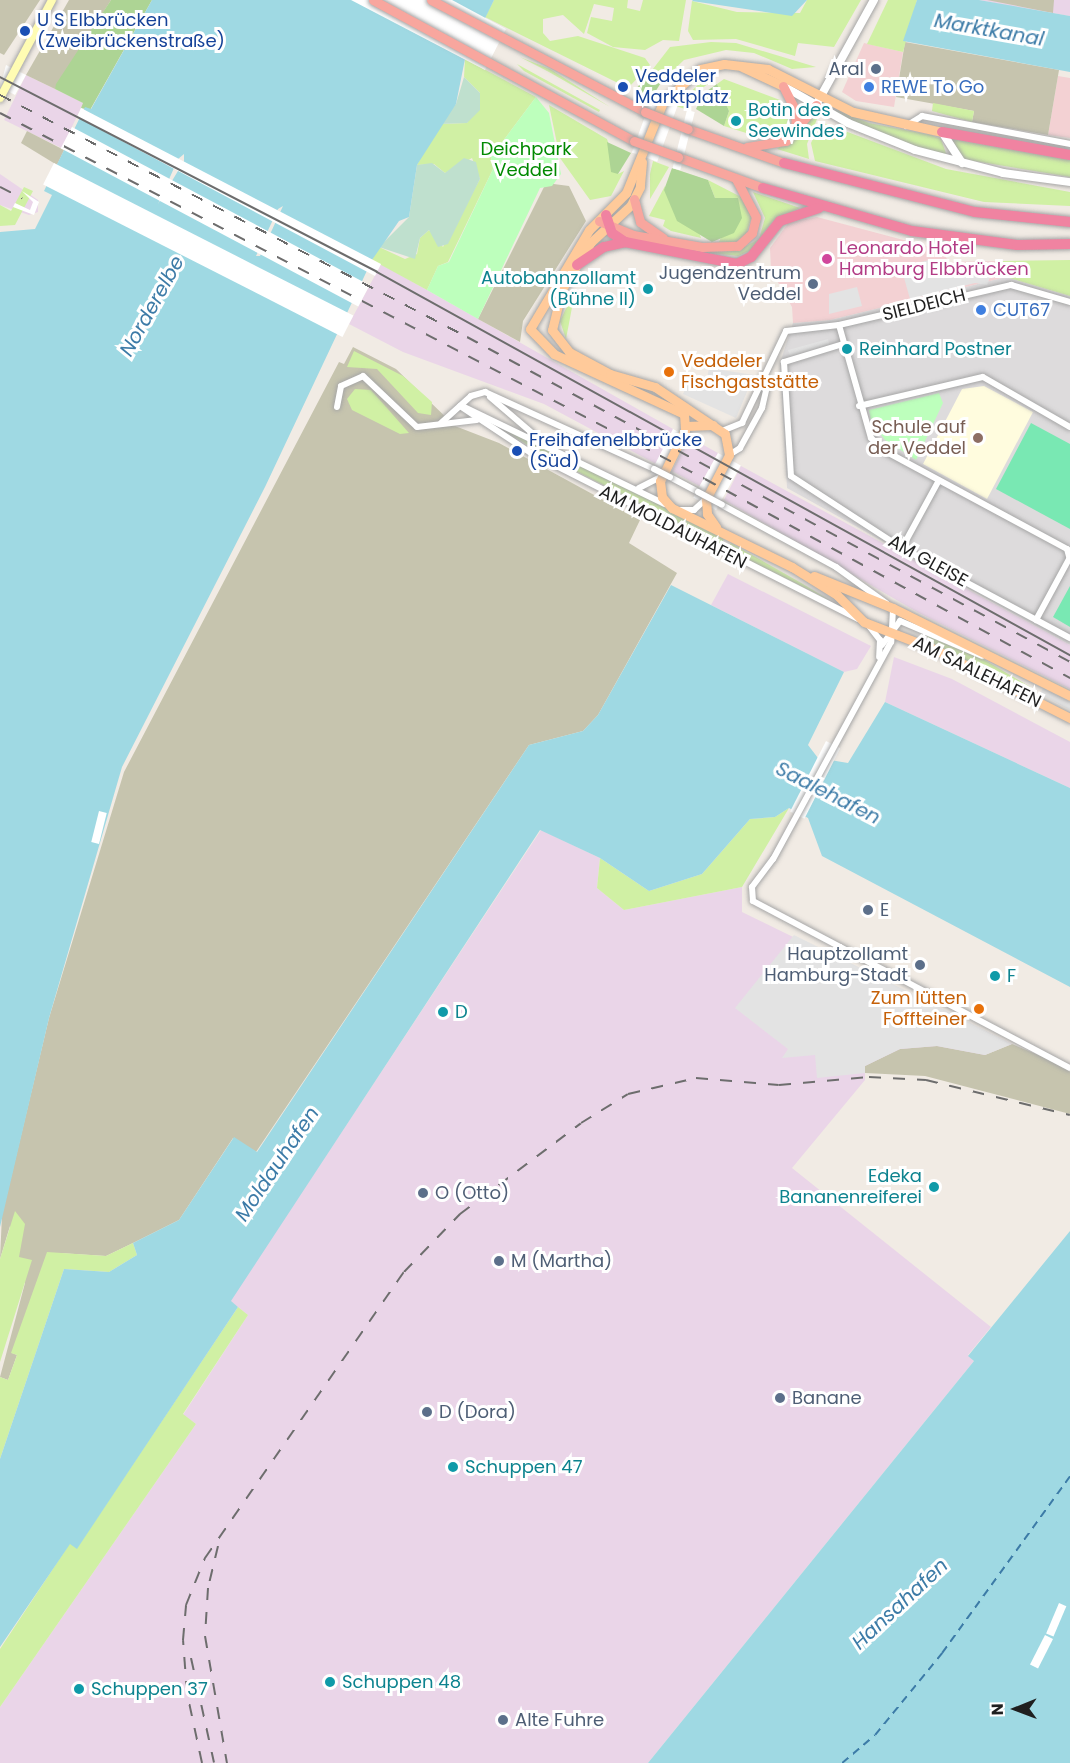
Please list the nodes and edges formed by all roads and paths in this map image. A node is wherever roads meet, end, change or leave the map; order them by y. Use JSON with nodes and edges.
{"nodes":[{"id":1,"x":52,"y":0,"type":"edge"},
{"id":2,"x":373,"y":0,"type":"edge"},
{"id":3,"x":431,"y":0,"type":"edge"},
{"id":4,"x":874,"y":0,"type":"edge"},
{"id":5,"x":735,"y":64,"type":"junction"},
{"id":6,"x":783,"y":86,"type":"junction"},
{"id":7,"x":821,"y":96,"type":"junction"},
{"id":8,"x":0,"y":99,"type":"edge"},
{"id":9,"x":816,"y":105,"type":"junction"},
{"id":10,"x":906,"y":126,"type":"junction"},
{"id":11,"x":942,"y":132,"type":"junction"},
{"id":12,"x":795,"y":133,"type":"junction"},
{"id":13,"x":1070,"y":144,"type":"edge"},
{"id":14,"x":738,"y":147,"type":"junction"},
{"id":15,"x":1070,"y":155,"type":"edge"},
{"id":16,"x":642,"y":156,"type":"junction"},
{"id":17,"x":784,"y":163,"type":"joint"},
{"id":18,"x":963,"y":163,"type":"junction"},
{"id":19,"x":736,"y":179,"type":"junction"},
{"id":20,"x":1070,"y":182,"type":"edge"},
{"id":21,"x":763,"y":188,"type":"joint"},
{"id":22,"x":634,"y":199,"type":"junction"},
{"id":23,"x":823,"y":207,"type":"junction"},
{"id":24,"x":1070,"y":219,"type":"edge"},
{"id":25,"x":605,"y":221,"type":"junction"},
{"id":26,"x":668,"y":241,"type":"junction"},
{"id":27,"x":625,"y":242,"type":"junction"},
{"id":28,"x":1070,"y":244,"type":"edge"},
{"id":29,"x":577,"y":265,"type":"junction"},
{"id":30,"x":1070,"y":302,"type":"edge"},
{"id":31,"x":839,"y":325,"type":"junction"},
{"id":32,"x":843,"y":344,"type":"junction"},
{"id":33,"x":762,"y":376,"type":"junction"},
{"id":34,"x":485,"y":392,"type":"junction"},
{"id":35,"x":460,"y":406,"type":"junction"},
{"id":36,"x":859,"y":406,"type":"junction"},
{"id":37,"x":337,"y":407,"type":"dead end"},
{"id":38,"x":480,"y":422,"type":"junction"},
{"id":39,"x":441,"y":423,"type":"junction"},
{"id":40,"x":687,"y":426,"type":"junction"},
{"id":41,"x":1070,"y":427,"type":"edge"},
{"id":42,"x":719,"y":428,"type":"junction"},
{"id":43,"x":543,"y":441,"type":"junction"},
{"id":44,"x":729,"y":455,"type":"junction"},
{"id":45,"x":665,"y":477,"type":"junction"},
{"id":46,"x":939,"y":480,"type":"junction"},
{"id":47,"x":636,"y":488,"type":"junction"},
{"id":48,"x":706,"y":499,"type":"junction"},
{"id":49,"x":672,"y":508,"type":"junction"},
{"id":50,"x":719,"y":530,"type":"junction"},
{"id":51,"x":902,"y":548,"type":"junction"},
{"id":52,"x":1069,"y":560,"type":"edge"},
{"id":53,"x":792,"y":567,"type":"junction"},
{"id":54,"x":893,"y":608,"type":"junction"},
{"id":55,"x":1036,"y":620,"type":"junction"},
{"id":56,"x":864,"y":622,"type":"junction"},
{"id":57,"x":896,"y":622,"type":"junction"},
{"id":58,"x":891,"y":632,"type":"junction"},
{"id":59,"x":1070,"y":638,"type":"edge"},
{"id":60,"x":881,"y":647,"type":"junction"},
{"id":61,"x":878,"y":660,"type":"junction"},
{"id":62,"x":1011,"y":665,"type":"junction"},
{"id":63,"x":1070,"y":696,"type":"edge"},
{"id":64,"x":1070,"y":718,"type":"edge"},
{"id":65,"x":1070,"y":1068,"type":"edge"}],
"edges":[{"from":1,"to":8,"type":"main road"},
{"from":2,"to":19,"type":"highway","bridge":true},
{"from":3,"to":14,"type":"highway","bridge":true},
{"from":4,"to":7,"type":"street"},
{"from":5,"to":6,"type":"main road"},
{"from":5,"to":7,"type":"main road"},
{"from":5,"to":16,"type":"main road"},
{"from":6,"to":9,"type":"street"},
{"from":6,"to":12,"type":"highway"},
{"from":7,"to":9,"type":"street"},
{"from":7,"to":10,"type":"main road"},
{"from":9,"to":12,"type":"highway"},
{"from":9,"to":18,"type":"street"},
{"from":10,"to":11,"type":"main road"},
{"from":10,"to":13,"type":"street"},
{"from":11,"to":15,"type":"highway"},
{"from":11,"to":18,"type":"street"},
{"from":12,"to":14,"type":"highway"},
{"from":14,"to":17,"type":"highway"},
{"from":16,"to":22,"type":"main road"},
{"from":16,"to":25,"type":"main road"},
{"from":17,"to":24,"type":"highway"},
{"from":18,"to":20,"type":"street"},
{"from":19,"to":21,"type":"highway"},
{"from":19,"to":26,"type":"highway"},
{"from":21,"to":23,"type":"highway"},
{"from":22,"to":25,"type":"main road"},
{"from":22,"to":26,"type":"highway"},
{"from":23,"to":27,"type":"highway"},
{"from":23,"to":28,"type":"highway"},
{"from":25,"to":26,"type":"highway"},
{"from":25,"to":27,"type":"highway"},
{"from":25,"to":29,"type":"main road"},
{"from":25,"to":40,"type":"main road"},
{"from":27,"to":29,"type":"highway"},
{"from":29,"to":42,"type":"main road"},
{"from":30,"to":31,"type":"street","name":"SIELDEICH"},
{"from":31,"to":32,"type":"street"},
{"from":31,"to":33,"type":"street","name":"SIELDEICH"},
{"from":32,"to":36,"type":"street"},
{"from":32,"to":51,"type":"street","name":"AM GLEISE"},
{"from":33,"to":42,"type":"street"},
{"from":33,"to":44,"type":"street"},
{"from":34,"to":35,"type":"street"},
{"from":34,"to":43,"type":"street"},
{"from":34,"to":45,"type":"street","bridge":true},
{"from":35,"to":38,"type":"street","name":"AM MOLDAUHAFEN"},
{"from":35,"to":39,"type":"street"},
{"from":35,"to":43,"type":"street"},
{"from":36,"to":41,"type":"street"},
{"from":36,"to":46,"type":"street"},
{"from":37,"to":39,"type":"street"},
{"from":38,"to":39,"type":"street"},
{"from":38,"to":56,"type":"street","name":"AM MOLDAUHAFEN"},
{"from":40,"to":42,"type":"main road"},
{"from":40,"to":45,"type":"main road"},
{"from":42,"to":44,"type":"main road"},
{"from":43,"to":47,"type":"street"},
{"from":44,"to":48,"type":"main road"},
{"from":45,"to":47,"type":"street"},
{"from":45,"to":49,"type":"main road"},
{"from":45,"to":54,"type":"street","bridge":true},
{"from":46,"to":51,"type":"street"},
{"from":46,"to":52,"type":"street"},
{"from":47,"to":49,"type":"street"},
{"from":48,"to":49,"type":"street"},
{"from":48,"to":50,"type":"main road"},
{"from":49,"to":50,"type":"main road"},
{"from":50,"to":53,"type":"main road"},
{"from":51,"to":55,"type":"street","name":"AM GLEISE"},
{"from":52,"to":55,"type":"street"},
{"from":53,"to":54,"type":"main road"},
{"from":53,"to":56,"type":"main road"},
{"from":54,"to":57,"type":"street","name":"AM SAALEHAFEN"},
{"from":54,"to":62,"type":"main road","name":"AM SAALEHAFEN"},
{"from":55,"to":59,"type":"street","name":"AM GLEISE"},
{"from":56,"to":58,"type":"main road","name":"AM MOLDAUHAFEN"},
{"from":56,"to":60,"type":"street"},
{"from":57,"to":58,"type":"street","name":"AM SAALEHAFEN"},
{"from":57,"to":62,"type":"street","name":"AM SAALEHAFEN"},
{"from":58,"to":60,"type":"street","name":"AM SAALEHAFEN"},
{"from":58,"to":61,"type":"street"},
{"from":58,"to":64,"type":"main road","name":"AM SAALEHAFEN"},
{"from":60,"to":61,"type":"street","name":"AM SAALEHAFEN"},
{"from":61,"to":65,"type":"street"},
{"from":62,"to":63,"type":"main road","name":"AM SAALEHAFEN"}]}
